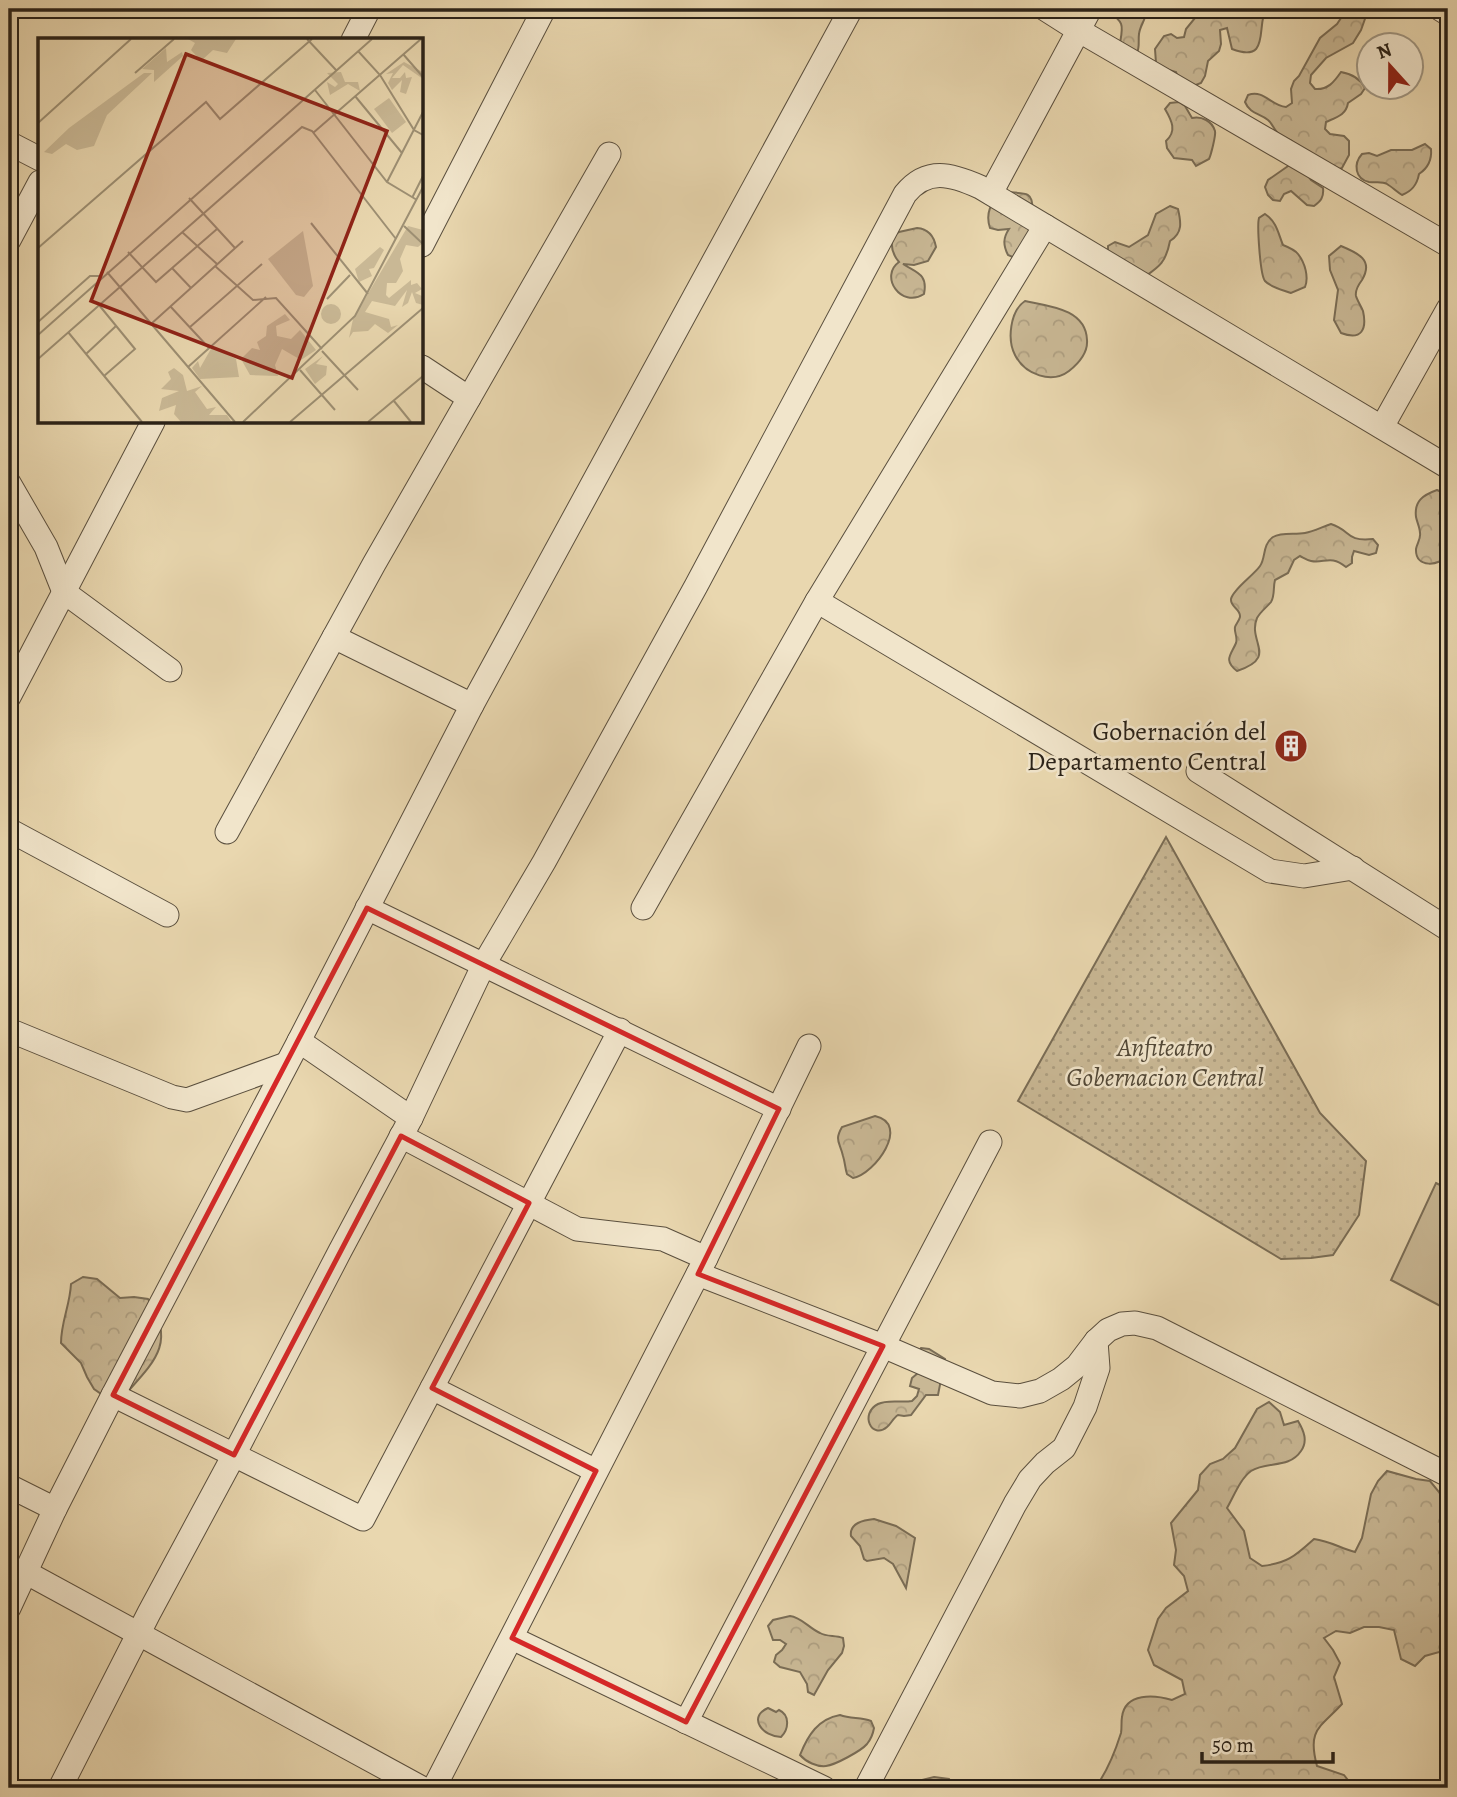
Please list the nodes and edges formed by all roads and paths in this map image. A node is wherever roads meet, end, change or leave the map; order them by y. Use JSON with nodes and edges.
{"nodes":[{"id":1,"x":369,"y":9,"type":"edge"},
{"id":2,"x":544,"y":9,"type":"edge"},
{"id":3,"x":851,"y":9,"type":"edge"},
{"id":4,"x":1045,"y":9,"type":"edge"},
{"id":5,"x":1090,"y":9,"type":"edge"},
{"id":6,"x":1440,"y":9,"type":"edge"},
{"id":7,"x":1448,"y":14,"type":"edge"},
{"id":8,"x":1078,"y":30,"type":"junction"},
{"id":9,"x":354,"y":38,"type":"edge"},
{"id":10,"x":9,"y":143,"type":"edge"},
{"id":11,"x":609,"y":154,"type":"dead end"},
{"id":12,"x":38,"y":158,"type":"edge"},
{"id":13,"x":38,"y":186,"type":"edge"},
{"id":14,"x":991,"y":193,"type":"junction"},
{"id":15,"x":1045,"y":226,"type":"junction"},
{"id":16,"x":9,"y":240,"type":"edge"},
{"id":17,"x":424,"y":241,"type":"edge"},
{"id":18,"x":1448,"y":245,"type":"edge"},
{"id":19,"x":1448,"y":309,"type":"edge"},
{"id":20,"x":424,"y":368,"type":"edge"},
{"id":21,"x":470,"y":398,"type":"junction"},
{"id":22,"x":152,"y":424,"type":"edge"},
{"id":23,"x":1382,"y":427,"type":"junction"},
{"id":24,"x":1448,"y":467,"type":"edge"},
{"id":25,"x":9,"y":483,"type":"edge"},
{"id":26,"x":64,"y":592,"type":"junction"},
{"id":27,"x":817,"y":601,"type":"junction"},
{"id":28,"x":334,"y":637,"type":"junction"},
{"id":29,"x":170,"y":670,"type":"dead end"},
{"id":30,"x":9,"y":696,"type":"edge"},
{"id":31,"x":471,"y":705,"type":"junction"},
{"id":32,"x":1198,"y":771,"type":"dead end"},
{"id":33,"x":9,"y":830,"type":"edge"},
{"id":34,"x":227,"y":832,"type":"dead end"},
{"id":35,"x":1353,"y":869,"type":"junction"},
{"id":36,"x":367,"y":908,"type":"junction"},
{"id":37,"x":643,"y":908,"type":"dead end"},
{"id":38,"x":167,"y":915,"type":"dead end"},
{"id":39,"x":1448,"y":929,"type":"edge"},
{"id":40,"x":484,"y":964,"type":"junction"},
{"id":41,"x":9,"y":1030,"type":"edge"},
{"id":42,"x":620,"y":1030,"type":"junction"},
{"id":43,"x":299,"y":1041,"type":"junction"},
{"id":44,"x":809,"y":1046,"type":"dead end"},
{"id":45,"x":286,"y":1064,"type":"junction"},
{"id":46,"x":779,"y":1108,"type":"junction"},
{"id":47,"x":406,"y":1127,"type":"junction"},
{"id":48,"x":990,"y":1142,"type":"dead end"},
{"id":49,"x":529,"y":1203,"type":"junction"},
{"id":50,"x":702,"y":1266,"type":"junction"},
{"id":51,"x":1096,"y":1342,"type":"junction"},
{"id":52,"x":883,"y":1346,"type":"junction"},
{"id":53,"x":432,"y":1388,"type":"junction"},
{"id":54,"x":113,"y":1395,"type":"junction"},
{"id":55,"x":234,"y":1455,"type":"junction"},
{"id":56,"x":596,"y":1471,"type":"junction"},
{"id":57,"x":1448,"y":1475,"type":"edge"},
{"id":58,"x":9,"y":1486,"type":"edge"},
{"id":59,"x":55,"y":1510,"type":"junction"},
{"id":60,"x":26,"y":1573,"type":"junction"},
{"id":61,"x":9,"y":1608,"type":"edge"},
{"id":62,"x":139,"y":1634,"type":"junction"},
{"id":63,"x":512,"y":1638,"type":"junction"},
{"id":64,"x":686,"y":1721,"type":"junction"},
{"id":65,"x":60,"y":1788,"type":"edge"},
{"id":66,"x":422,"y":1788,"type":"edge"},
{"id":67,"x":434,"y":1788,"type":"edge"},
{"id":68,"x":824,"y":1788,"type":"edge"},
{"id":69,"x":866,"y":1788,"type":"edge"}],
"edges":[{"from":1,"to":9,"type":"street"},
{"from":2,"to":17,"type":"street"},
{"from":3,"to":31,"type":"street"},
{"from":4,"to":8,"type":"street"},
{"from":5,"to":8,"type":"street"},
{"from":6,"to":7,"type":"street"},
{"from":8,"to":14,"type":"street"},
{"from":8,"to":18,"type":"street"},
{"from":10,"to":12,"type":"street"},
{"from":11,"to":21,"type":"street"},
{"from":13,"to":16,"type":"street"},
{"from":14,"to":15,"type":"street"},
{"from":14,"to":40,"type":"street"},
{"from":15,"to":23,"type":"street"},
{"from":15,"to":27,"type":"street"},
{"from":19,"to":23,"type":"street"},
{"from":20,"to":21,"type":"street"},
{"from":21,"to":28,"type":"street"},
{"from":22,"to":26,"type":"street"},
{"from":23,"to":24,"type":"street"},
{"from":25,"to":26,"type":"street"},
{"from":26,"to":29,"type":"street"},
{"from":26,"to":30,"type":"street"},
{"from":27,"to":35,"type":"street"},
{"from":27,"to":37,"type":"street"},
{"from":28,"to":31,"type":"street"},
{"from":28,"to":34,"type":"street"},
{"from":31,"to":36,"type":"street"},
{"from":32,"to":35,"type":"street"},
{"from":33,"to":38,"type":"street"},
{"from":35,"to":39,"type":"street"},
{"from":36,"to":40,"type":"street"},
{"from":36,"to":43,"type":"street"},
{"from":40,"to":42,"type":"street"},
{"from":40,"to":47,"type":"street"},
{"from":41,"to":45,"type":"street"},
{"from":42,"to":46,"type":"street"},
{"from":42,"to":49,"type":"street"},
{"from":43,"to":45,"type":"street"},
{"from":43,"to":47,"type":"street"},
{"from":44,"to":46,"type":"street"},
{"from":45,"to":54,"type":"street"},
{"from":46,"to":50,"type":"street"},
{"from":47,"to":49,"type":"street"},
{"from":47,"to":55,"type":"street"},
{"from":48,"to":52,"type":"street"},
{"from":49,"to":50,"type":"street"},
{"from":49,"to":53,"type":"street"},
{"from":50,"to":52,"type":"street"},
{"from":50,"to":56,"type":"street"},
{"from":51,"to":52,"type":"street"},
{"from":51,"to":57,"type":"street"},
{"from":51,"to":69,"type":"street"},
{"from":52,"to":64,"type":"street"},
{"from":53,"to":55,"type":"street"},
{"from":53,"to":56,"type":"street"},
{"from":54,"to":55,"type":"street"},
{"from":54,"to":59,"type":"street"},
{"from":55,"to":62,"type":"street"},
{"from":56,"to":63,"type":"street"},
{"from":58,"to":59,"type":"street"},
{"from":59,"to":60,"type":"street"},
{"from":60,"to":61,"type":"street"},
{"from":60,"to":62,"type":"street"},
{"from":62,"to":65,"type":"street"},
{"from":62,"to":66,"type":"street"},
{"from":63,"to":64,"type":"street"},
{"from":63,"to":67,"type":"street"},
{"from":64,"to":68,"type":"street"}]}
